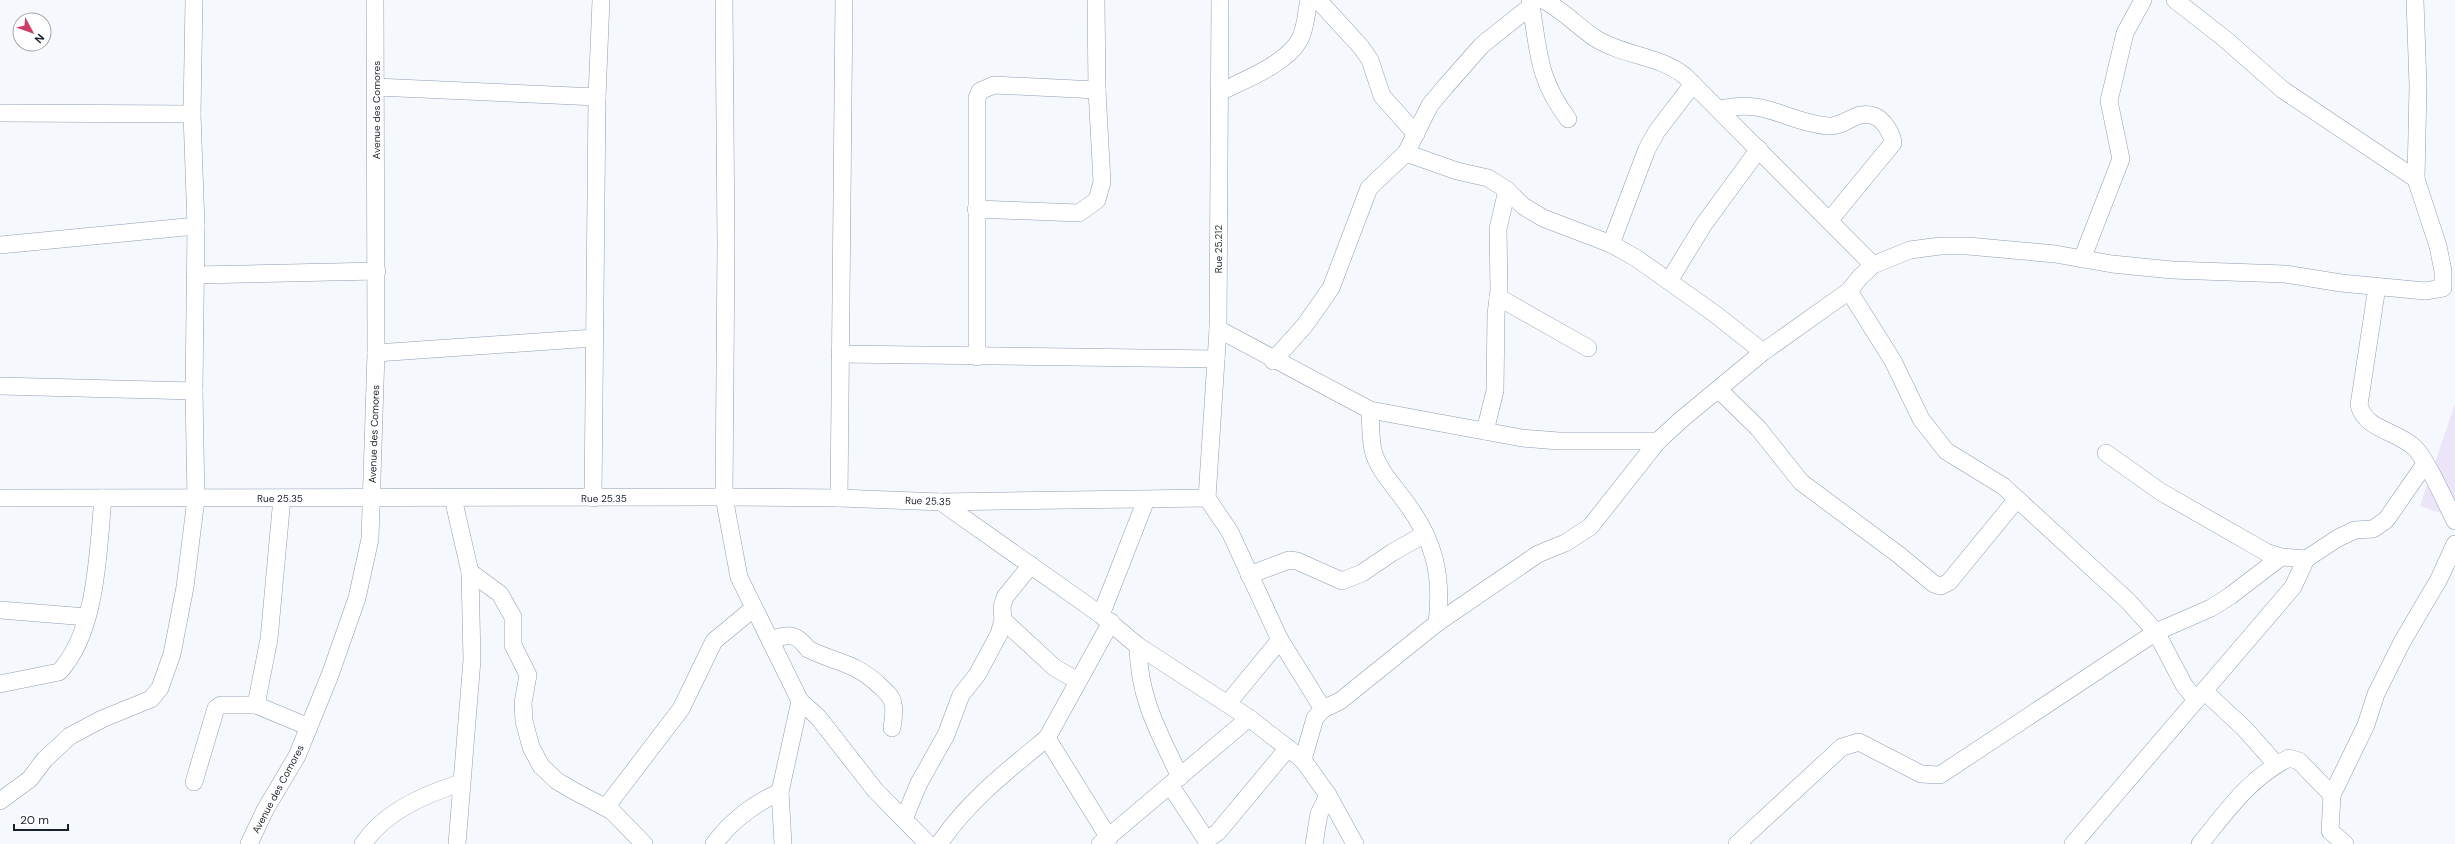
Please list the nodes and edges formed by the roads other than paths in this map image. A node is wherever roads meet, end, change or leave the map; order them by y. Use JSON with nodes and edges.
{"nodes":[{"id":1,"x":194,"y":0,"type":"edge"},
{"id":2,"x":376,"y":0,"type":"edge"},
{"id":3,"x":601,"y":0,"type":"edge"},
{"id":4,"x":724,"y":0,"type":"edge"},
{"id":5,"x":844,"y":0,"type":"edge"},
{"id":6,"x":1096,"y":0,"type":"edge"},
{"id":7,"x":1220,"y":0,"type":"edge"},
{"id":8,"x":1309,"y":0,"type":"edge"},
{"id":9,"x":1318,"y":0,"type":"edge"},
{"id":10,"x":2142,"y":0,"type":"edge"},
{"id":11,"x":2175,"y":0,"type":"edge"},
{"id":12,"x":2415,"y":0,"type":"edge"},
{"id":13,"x":1534,"y":2,"type":"edge"},
{"id":14,"x":1693,"y":84,"type":"junction"},
{"id":15,"x":376,"y":87,"type":"junction"},
{"id":16,"x":1097,"y":90,"type":"junction"},
{"id":17,"x":1220,"y":92,"type":"junction"},
{"id":18,"x":597,"y":97,"type":"junction"},
{"id":19,"x":1720,"y":109,"type":"junction"},
{"id":20,"x":0,"y":113,"type":"edge"},
{"id":21,"x":192,"y":114,"type":"junction"},
{"id":22,"x":1568,"y":119,"type":"dead end"},
{"id":23,"x":1416,"y":134,"type":"junction"},
{"id":24,"x":1759,"y":149,"type":"junction"},
{"id":25,"x":1406,"y":153,"type":"junction"},
{"id":26,"x":2416,"y":179,"type":"junction"},
{"id":27,"x":1507,"y":190,"type":"junction"},
{"id":28,"x":976,"y":209,"type":"junction"},
{"id":29,"x":1829,"y":221,"type":"junction"},
{"id":30,"x":196,"y":226,"type":"junction"},
{"id":31,"x":1611,"y":244,"type":"junction"},
{"id":32,"x":0,"y":245,"type":"edge"},
{"id":33,"x":2082,"y":259,"type":"junction"},
{"id":34,"x":1873,"y":265,"type":"junction"},
{"id":35,"x":377,"y":271,"type":"junction"},
{"id":36,"x":195,"y":275,"type":"junction"},
{"id":37,"x":1669,"y":281,"type":"junction"},
{"id":38,"x":2377,"y":287,"type":"junction"},
{"id":39,"x":2449,"y":287,"type":"edge"},
{"id":40,"x":1849,"y":291,"type":"junction"},
{"id":41,"x":1498,"y":297,"type":"junction"},
{"id":42,"x":1218,"y":329,"type":"junction"},
{"id":43,"x":594,"y":338,"type":"junction"},
{"id":44,"x":1588,"y":348,"type":"dead end"},
{"id":45,"x":1762,"y":352,"type":"junction"},
{"id":46,"x":376,"y":353,"type":"junction"},
{"id":47,"x":840,"y":354,"type":"junction"},
{"id":48,"x":977,"y":357,"type":"junction"},
{"id":49,"x":1216,"y":360,"type":"junction"},
{"id":50,"x":1273,"y":361,"type":"junction"},
{"id":51,"x":0,"y":386,"type":"edge"},
{"id":52,"x":1719,"y":390,"type":"junction"},
{"id":53,"x":194,"y":391,"type":"junction"},
{"id":54,"x":1370,"y":410,"type":"junction"},
{"id":55,"x":1485,"y":431,"type":"junction"},
{"id":56,"x":1658,"y":441,"type":"junction"},
{"id":57,"x":2106,"y":454,"type":"dead end"},
{"id":58,"x":2425,"y":464,"type":"junction"},
{"id":59,"x":724,"y":497,"type":"junction"},
{"id":60,"x":0,"y":498,"type":"edge"},
{"id":61,"x":103,"y":498,"type":"junction"},
{"id":62,"x":282,"y":498,"type":"junction"},
{"id":63,"x":373,"y":498,"type":"junction"},
{"id":64,"x":453,"y":498,"type":"junction"},
{"id":65,"x":593,"y":498,"type":"junction"},
{"id":66,"x":839,"y":498,"type":"junction"},
{"id":67,"x":1207,"y":498,"type":"junction"},
{"id":68,"x":196,"y":499,"type":"junction"},
{"id":69,"x":2018,"y":499,"type":"junction"},
{"id":70,"x":1146,"y":500,"type":"junction"},
{"id":71,"x":941,"y":502,"type":"junction"},
{"id":72,"x":2455,"y":520,"type":"edge"},
{"id":73,"x":1425,"y":534,"type":"junction"},
{"id":74,"x":2455,"y":544,"type":"edge"},
{"id":75,"x":2281,"y":557,"type":"junction"},
{"id":76,"x":2306,"y":559,"type":"junction"},
{"id":77,"x":1032,"y":565,"type":"junction"},
{"id":78,"x":470,"y":572,"type":"junction"},
{"id":79,"x":1249,"y":575,"type":"junction"},
{"id":80,"x":754,"y":608,"type":"junction"},
{"id":81,"x":0,"y":610,"type":"edge"},
{"id":82,"x":87,"y":617,"type":"junction"},
{"id":83,"x":1106,"y":618,"type":"junction"},
{"id":84,"x":1003,"y":620,"type":"junction"},
{"id":85,"x":1437,"y":623,"type":"junction"},
{"id":86,"x":2156,"y":632,"type":"junction"},
{"id":87,"x":770,"y":640,"type":"junction"},
{"id":88,"x":1280,"y":640,"type":"junction"},
{"id":89,"x":1138,"y":646,"type":"junction"},
{"id":90,"x":1078,"y":681,"type":"junction"},
{"id":91,"x":0,"y":684,"type":"edge"},
{"id":92,"x":2200,"y":695,"type":"junction"},
{"id":93,"x":800,"y":702,"type":"junction"},
{"id":94,"x":1228,"y":703,"type":"junction"},
{"id":95,"x":256,"y":705,"type":"junction"},
{"id":96,"x":1323,"y":709,"type":"junction"},
{"id":97,"x":1249,"y":718,"type":"junction"},
{"id":98,"x":309,"y":727,"type":"junction"},
{"id":99,"x":892,"y":728,"type":"dead end"},
{"id":100,"x":1047,"y":738,"type":"junction"},
{"id":101,"x":1288,"y":748,"type":"junction"},
{"id":102,"x":1303,"y":760,"type":"junction"},
{"id":103,"x":2276,"y":764,"type":"junction"},
{"id":104,"x":1175,"y":781,"type":"junction"},
{"id":105,"x":194,"y":782,"type":"dead end"},
{"id":106,"x":461,"y":783,"type":"junction"},
{"id":107,"x":780,"y":792,"type":"junction"},
{"id":108,"x":1328,"y":795,"type":"junction"},
{"id":109,"x":2332,"y":795,"type":"junction"},
{"id":110,"x":0,"y":801,"type":"edge"},
{"id":111,"x":606,"y":807,"type":"junction"},
{"id":112,"x":904,"y":819,"type":"junction"},
{"id":113,"x":1105,"y":841,"type":"edge"},
{"id":114,"x":638,"y":842,"type":"edge"},
{"id":115,"x":249,"y":844,"type":"edge"},
{"id":116,"x":363,"y":844,"type":"edge"},
{"id":117,"x":457,"y":844,"type":"edge"},
{"id":118,"x":714,"y":844,"type":"edge"},
{"id":119,"x":783,"y":844,"type":"edge"},
{"id":120,"x":928,"y":844,"type":"edge"},
{"id":121,"x":939,"y":844,"type":"edge"},
{"id":122,"x":1314,"y":844,"type":"edge"},
{"id":123,"x":1355,"y":844,"type":"edge"},
{"id":124,"x":1737,"y":844,"type":"edge"},
{"id":125,"x":2073,"y":844,"type":"edge"},
{"id":126,"x":2200,"y":844,"type":"edge"},
{"id":127,"x":2345,"y":844,"type":"edge"}],
"edges":[{"from":1,"to":21,"type":"street"},
{"from":2,"to":15,"type":"street","name":"Avenue des Comores"},
{"from":3,"to":18,"type":"street"},
{"from":4,"to":59,"type":"street"},
{"from":5,"to":47,"type":"street"},
{"from":6,"to":16,"type":"street"},
{"from":7,"to":17,"type":"street","name":"Rue 25.212"},
{"from":8,"to":17,"type":"street"},
{"from":9,"to":23,"type":"street"},
{"from":10,"to":33,"type":"street"},
{"from":11,"to":26,"type":"street"},
{"from":12,"to":26,"type":"street"},
{"from":13,"to":14,"type":"street"},
{"from":13,"to":22,"type":"street"},
{"from":13,"to":23,"type":"street"},
{"from":14,"to":19,"type":"street"},
{"from":14,"to":31,"type":"street"},
{"from":15,"to":18,"type":"street"},
{"from":15,"to":35,"type":"street","name":"Avenue des Comores"},
{"from":16,"to":28,"type":"street"},
{"from":16,"to":28,"type":"street"},
{"from":17,"to":42,"type":"street","name":"Rue 25.212"},
{"from":18,"to":43,"type":"street"},
{"from":19,"to":24,"type":"street"},
{"from":19,"to":29,"type":"street"},
{"from":20,"to":21,"type":"street"},
{"from":21,"to":30,"type":"street"},
{"from":23,"to":25,"type":"street"},
{"from":24,"to":29,"type":"street"},
{"from":24,"to":37,"type":"street"},
{"from":25,"to":27,"type":"street"},
{"from":25,"to":50,"type":"street"},
{"from":26,"to":39,"type":"street"},
{"from":27,"to":31,"type":"street"},
{"from":27,"to":41,"type":"street"},
{"from":28,"to":48,"type":"street"},
{"from":29,"to":34,"type":"street"},
{"from":30,"to":32,"type":"street"},
{"from":30,"to":36,"type":"street"},
{"from":31,"to":37,"type":"street"},
{"from":33,"to":34,"type":"street"},
{"from":33,"to":38,"type":"street"},
{"from":34,"to":40,"type":"street"},
{"from":35,"to":36,"type":"street"},
{"from":35,"to":46,"type":"street","name":"Avenue des Comores"},
{"from":36,"to":53,"type":"street"},
{"from":37,"to":45,"type":"street"},
{"from":38,"to":39,"type":"street"},
{"from":38,"to":58,"type":"street"},
{"from":40,"to":45,"type":"street"},
{"from":40,"to":69,"type":"street"},
{"from":41,"to":44,"type":"street"},
{"from":41,"to":55,"type":"street"},
{"from":42,"to":49,"type":"street","name":"Rue 25.212"},
{"from":42,"to":50,"type":"street"},
{"from":43,"to":46,"type":"street"},
{"from":43,"to":65,"type":"street"},
{"from":45,"to":52,"type":"street"},
{"from":46,"to":63,"type":"street","name":"Avenue des Comores"},
{"from":47,"to":48,"type":"street"},
{"from":47,"to":66,"type":"street"},
{"from":48,"to":49,"type":"street"},
{"from":49,"to":67,"type":"street","name":"Rue 25.212"},
{"from":50,"to":54,"type":"street"},
{"from":51,"to":53,"type":"street"},
{"from":52,"to":56,"type":"street"},
{"from":52,"to":69,"type":"street"},
{"from":53,"to":68,"type":"street"},
{"from":54,"to":55,"type":"street"},
{"from":54,"to":73,"type":"street"},
{"from":55,"to":56,"type":"street"},
{"from":56,"to":85,"type":"street"},
{"from":57,"to":75,"type":"street"},
{"from":58,"to":72,"type":"street"},
{"from":58,"to":76,"type":"street"},
{"from":59,"to":65,"type":"street","name":"Rue 25.35"},
{"from":59,"to":66,"type":"street","name":"Rue 25.35"},
{"from":59,"to":80,"type":"street"},
{"from":60,"to":61,"type":"street","name":"Rue 25.35"},
{"from":61,"to":68,"type":"street","name":"Rue 25.35"},
{"from":61,"to":82,"type":"street"},
{"from":62,"to":63,"type":"street","name":"Rue 25.35"},
{"from":62,"to":68,"type":"street","name":"Rue 25.35"},
{"from":62,"to":95,"type":"street"},
{"from":63,"to":64,"type":"street","name":"Rue 25.35"},
{"from":63,"to":98,"type":"street","name":"Avenue des Comores"},
{"from":64,"to":65,"type":"street","name":"Rue 25.35"},
{"from":64,"to":78,"type":"street"},
{"from":66,"to":71,"type":"street","name":"Rue 25.35"},
{"from":67,"to":70,"type":"street","name":"Rue 25.35"},
{"from":67,"to":79,"type":"street"},
{"from":68,"to":110,"type":"street"},
{"from":69,"to":86,"type":"street"},
{"from":70,"to":71,"type":"street","name":"Rue 25.35"},
{"from":70,"to":83,"type":"street"},
{"from":71,"to":77,"type":"street"},
{"from":73,"to":79,"type":"street"},
{"from":73,"to":85,"type":"street"},
{"from":74,"to":109,"type":"street"},
{"from":75,"to":76,"type":"street"},
{"from":75,"to":86,"type":"street"},
{"from":76,"to":92,"type":"street"},
{"from":77,"to":83,"type":"street"},
{"from":77,"to":84,"type":"street"},
{"from":78,"to":106,"type":"street"},
{"from":78,"to":111,"type":"street"},
{"from":79,"to":88,"type":"street"},
{"from":80,"to":87,"type":"street"},
{"from":80,"to":111,"type":"street"},
{"from":81,"to":82,"type":"street"},
{"from":82,"to":91,"type":"street"},
{"from":83,"to":89,"type":"street"},
{"from":83,"to":90,"type":"street"},
{"from":84,"to":90,"type":"street"},
{"from":84,"to":112,"type":"street"},
{"from":85,"to":96,"type":"street"},
{"from":86,"to":92,"type":"street"},
{"from":86,"to":124,"type":"street"},
{"from":87,"to":93,"type":"street"},
{"from":87,"to":99,"type":"street"},
{"from":88,"to":94,"type":"street"},
{"from":88,"to":96,"type":"street"},
{"from":89,"to":94,"type":"street"},
{"from":89,"to":104,"type":"street"},
{"from":90,"to":100,"type":"street"},
{"from":92,"to":103,"type":"street"},
{"from":92,"to":125,"type":"street"},
{"from":93,"to":107,"type":"street"},
{"from":93,"to":112,"type":"street"},
{"from":94,"to":97,"type":"street"},
{"from":95,"to":98,"type":"street"},
{"from":95,"to":105,"type":"street"},
{"from":96,"to":102,"type":"street"},
{"from":97,"to":101,"type":"street"},
{"from":97,"to":104,"type":"street"},
{"from":98,"to":115,"type":"street","name":"Avenue des Comores"},
{"from":100,"to":113,"type":"street"},
{"from":100,"to":121,"type":"street"},
{"from":101,"to":102,"type":"street"},
{"from":101,"to":104,"type":"street"},
{"from":102,"to":108,"type":"street"},
{"from":103,"to":109,"type":"street"},
{"from":103,"to":126,"type":"street"},
{"from":104,"to":113,"type":"street"},
{"from":106,"to":116,"type":"street"},
{"from":106,"to":117,"type":"street"},
{"from":107,"to":118,"type":"street"},
{"from":107,"to":119,"type":"street"},
{"from":108,"to":122,"type":"street"},
{"from":108,"to":123,"type":"street"},
{"from":109,"to":127,"type":"street"},
{"from":111,"to":114,"type":"street"},
{"from":112,"to":120,"type":"street"}]}
